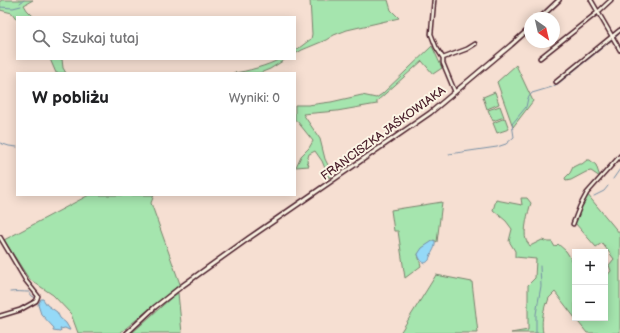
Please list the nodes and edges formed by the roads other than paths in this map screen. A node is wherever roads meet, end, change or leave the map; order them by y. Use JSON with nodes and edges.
{"nodes":[{"id":1,"x":434,"y":0,"type":"edge"},
{"id":2,"x":559,"y":0,"type":"edge"},
{"id":3,"x":591,"y":0,"type":"edge"},
{"id":4,"x":611,"y":0,"type":"edge"},
{"id":5,"x":546,"y":12,"type":"edge"},
{"id":6,"x":598,"y":12,"type":"junction"},
{"id":7,"x":620,"y":30,"type":"edge"},
{"id":8,"x":524,"y":34,"type":"edge"},
{"id":9,"x":612,"y":36,"type":"junction"},
{"id":10,"x":475,"y":44,"type":"dead end"},
{"id":11,"x":620,"y":50,"type":"edge"},
{"id":12,"x":443,"y":58,"type":"junction"},
{"id":13,"x":540,"y":58,"type":"dead end"},
{"id":14,"x":556,"y":82,"type":"dead end"},
{"id":15,"x":455,"y":92,"type":"junction"},
{"id":16,"x":620,"y":156,"type":"edge"},
{"id":17,"x":573,"y":224,"type":"dead end"},
{"id":18,"x":0,"y":237,"type":"edge"},
{"id":19,"x":0,"y":316,"type":"edge"},
{"id":20,"x":127,"y":333,"type":"edge"}],
"edges":[{"from":1,"to":12,"type":"street"},
{"from":2,"to":5,"type":"street"},
{"from":3,"to":6,"type":"street"},
{"from":4,"to":6,"type":"street"},
{"from":6,"to":9,"type":"street"},
{"from":6,"to":13,"type":"street"},
{"from":7,"to":9,"type":"street"},
{"from":8,"to":15,"type":"street","name":"FRANCISZKA JAŚKOWIAKA"},
{"from":9,"to":11,"type":"street"},
{"from":9,"to":14,"type":"street"},
{"from":10,"to":12,"type":"street"},
{"from":12,"to":15,"type":"street"},
{"from":15,"to":20,"type":"street","name":"FRANCISZKA JAŚKOWIAKA"},
{"from":16,"to":17,"type":"street"},
{"from":18,"to":19,"type":"street"}]}
